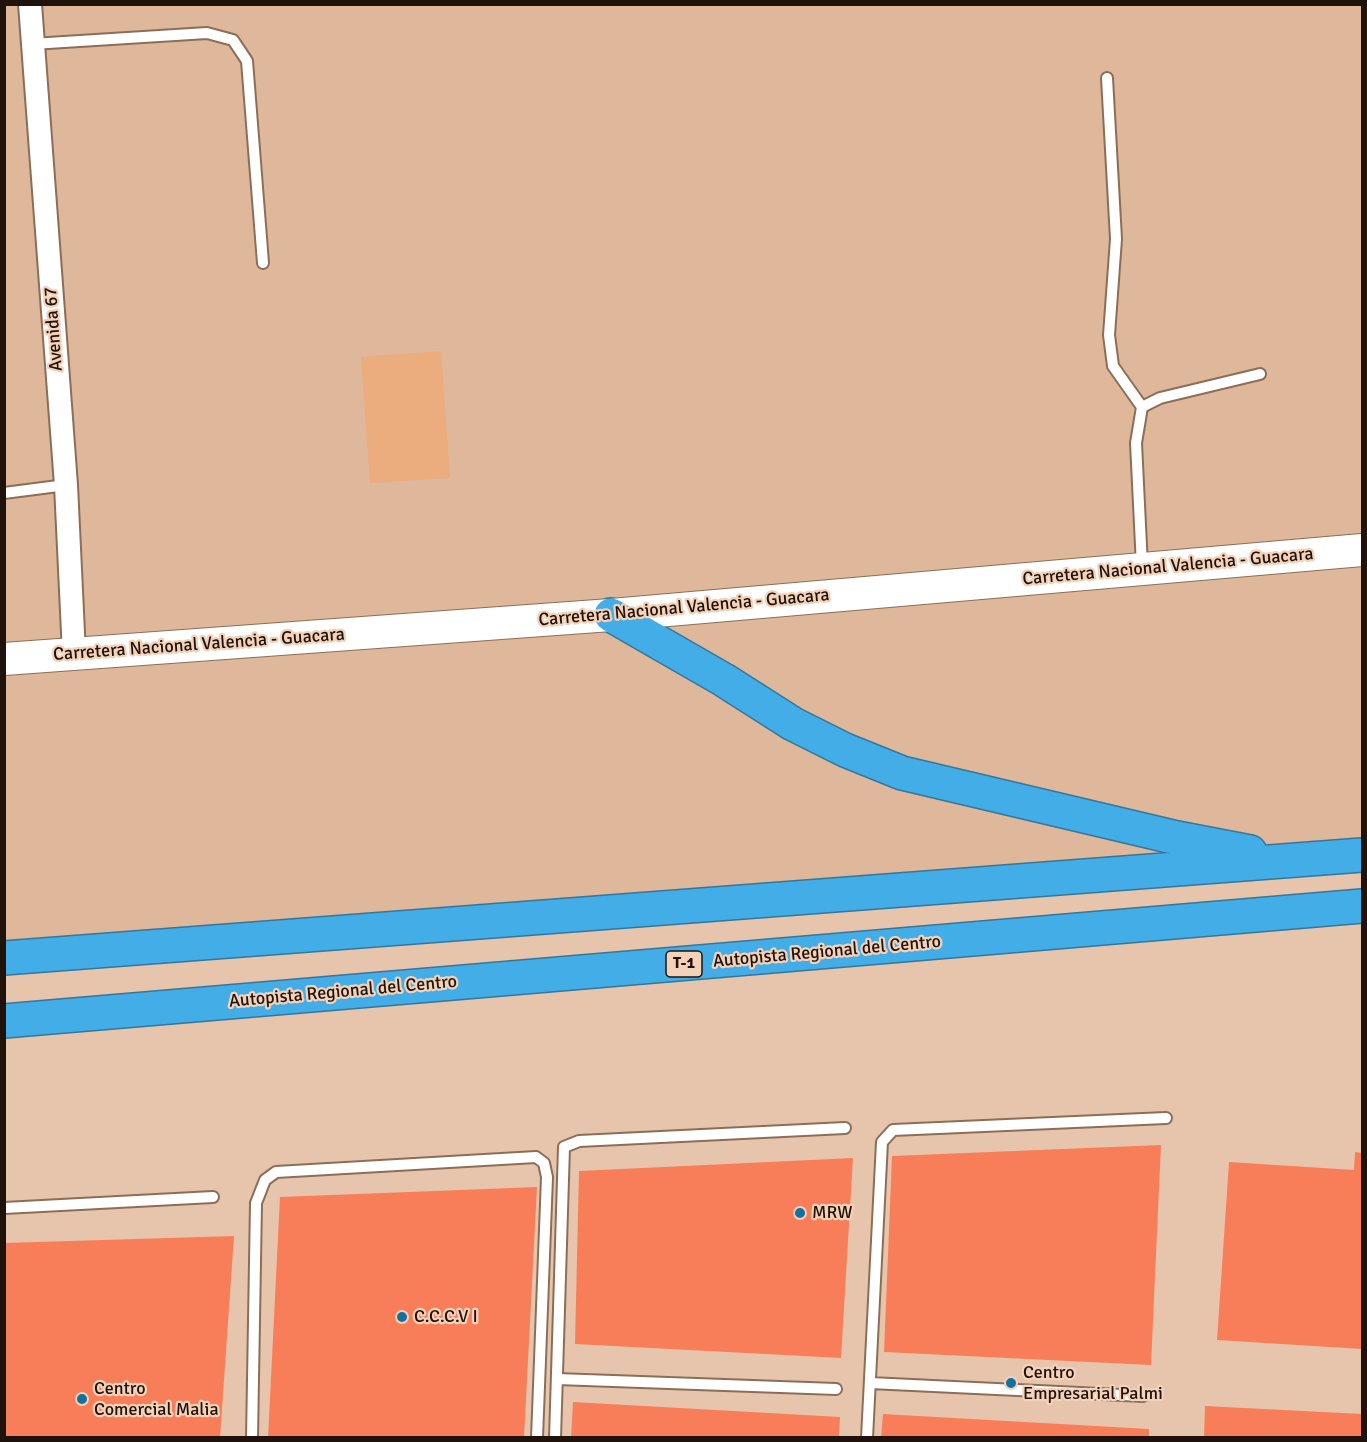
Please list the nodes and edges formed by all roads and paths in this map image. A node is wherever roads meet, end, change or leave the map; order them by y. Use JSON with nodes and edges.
{"nodes":[{"id":1,"x":30,"y":4,"type":"edge"},
{"id":2,"x":32,"y":44,"type":"junction"},
{"id":3,"x":1107,"y":78,"type":"dead end"},
{"id":4,"x":263,"y":263,"type":"dead end"},
{"id":5,"x":1260,"y":374,"type":"dead end"},
{"id":6,"x":1142,"y":407,"type":"junction"},
{"id":7,"x":66,"y":485,"type":"junction"},
{"id":8,"x":4,"y":493,"type":"edge"},
{"id":9,"x":1362,"y":550,"type":"edge"},
{"id":10,"x":1143,"y":569,"type":"junction"},
{"id":11,"x":611,"y":615,"type":"junction"},
{"id":12,"x":74,"y":654,"type":"junction"},
{"id":13,"x":4,"y":659,"type":"edge"},
{"id":14,"x":1362,"y":855,"type":"edge"},
{"id":15,"x":1293,"y":861,"type":"junction"},
{"id":16,"x":1362,"y":906,"type":"edge"},
{"id":17,"x":4,"y":958,"type":"edge"},
{"id":18,"x":4,"y":1021,"type":"edge"},
{"id":19,"x":1166,"y":1118,"type":"dead end"},
{"id":20,"x":845,"y":1128,"type":"dead end"},
{"id":21,"x":213,"y":1197,"type":"dead end"},
{"id":22,"x":4,"y":1208,"type":"edge"},
{"id":23,"x":557,"y":1379,"type":"junction"},
{"id":24,"x":870,"y":1383,"type":"junction"},
{"id":25,"x":837,"y":1389,"type":"dead end"},
{"id":26,"x":1143,"y":1396,"type":"dead end"},
{"id":27,"x":252,"y":1437,"type":"edge"},
{"id":28,"x":537,"y":1437,"type":"edge"},
{"id":29,"x":555,"y":1437,"type":"edge"},
{"id":30,"x":867,"y":1437,"type":"edge"}],
"edges":[{"from":1,"to":2,"type":"street","name":"Avenida 67"},
{"from":2,"to":4,"type":"lane"},
{"from":2,"to":7,"type":"street","name":"Avenida 67"},
{"from":3,"to":6,"type":"lane"},
{"from":5,"to":6,"type":"lane"},
{"from":6,"to":10,"type":"lane"},
{"from":7,"to":8,"type":"lane"},
{"from":7,"to":12,"type":"street","name":"Avenida 67"},
{"from":9,"to":10,"type":"main road","name":"Carretera Nacional Valencia - Guacara"},
{"from":10,"to":11,"type":"main road","name":"Carretera Nacional Valencia - Guacara"},
{"from":11,"to":12,"type":"main road","name":"Carretera Nacional Valencia - Guacara"},
{"from":11,"to":15,"type":"highway"},
{"from":12,"to":13,"type":"main road","name":"Carretera Nacional Valencia - Guacara"},
{"from":14,"to":15,"type":"highway"},
{"from":15,"to":17,"type":"highway"},
{"from":16,"to":18,"type":"highway","name":"Autopista Regional del Centro","number":"T-1"},
{"from":19,"to":24,"type":"lane"},
{"from":20,"to":23,"type":"lane"},
{"from":21,"to":22,"type":"lane"},
{"from":23,"to":25,"type":"lane"},
{"from":23,"to":29,"type":"lane"},
{"from":24,"to":26,"type":"lane"},
{"from":24,"to":30,"type":"lane"},
{"from":27,"to":28,"type":"lane"}]}
